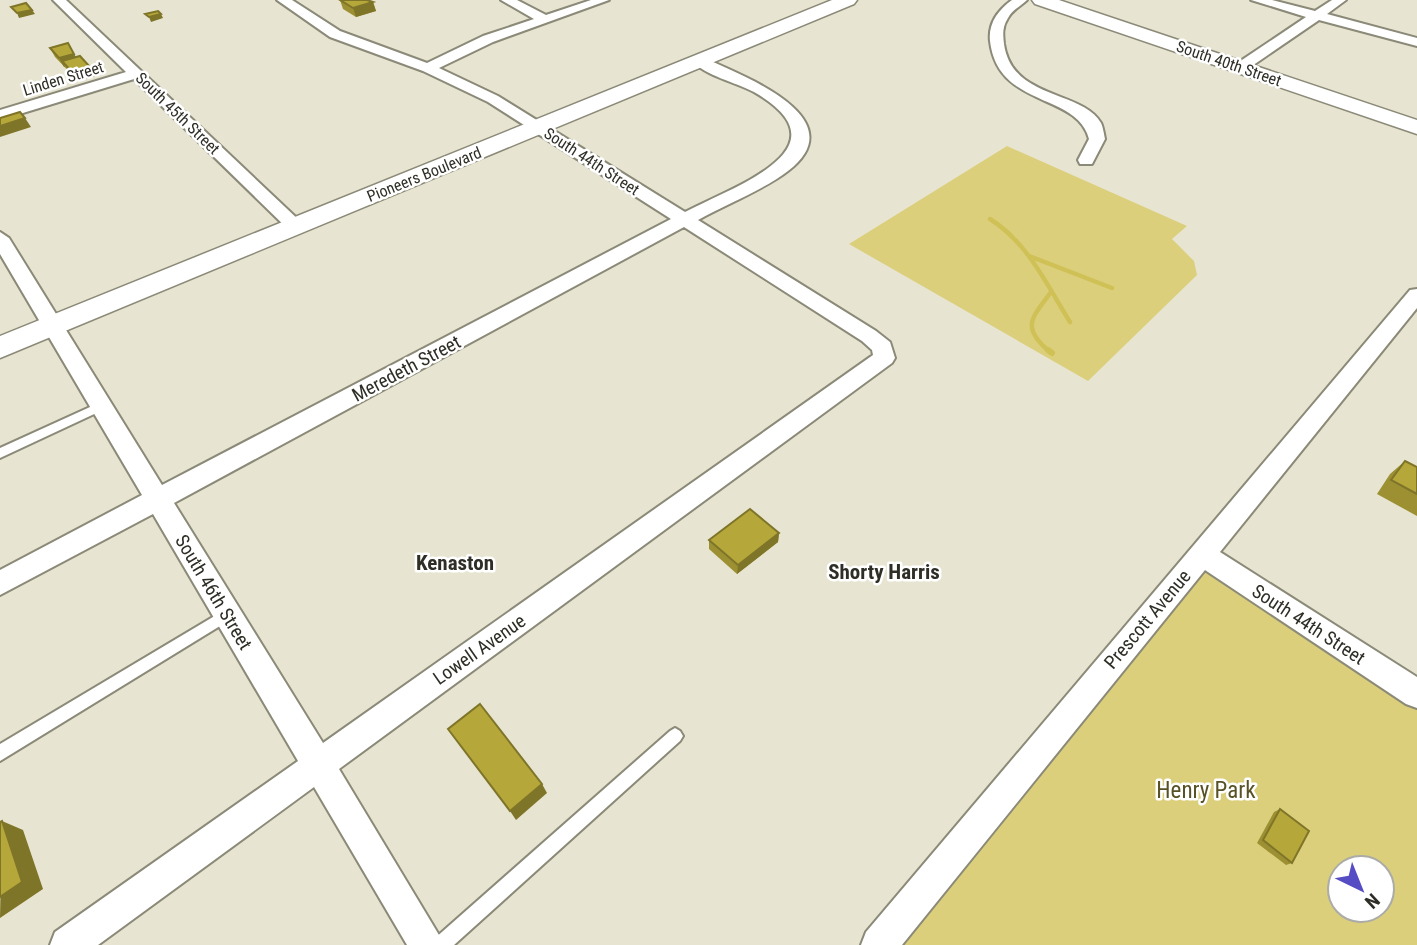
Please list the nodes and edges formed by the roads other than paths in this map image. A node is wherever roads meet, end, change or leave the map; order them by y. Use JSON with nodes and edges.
{"nodes":[{"id":1,"x":59,"y":0,"type":"edge"},
{"id":2,"x":283,"y":0,"type":"edge"},
{"id":3,"x":507,"y":0,"type":"edge"},
{"id":4,"x":603,"y":0,"type":"edge"},
{"id":5,"x":848,"y":0,"type":"edge"},
{"id":6,"x":1021,"y":0,"type":"edge"},
{"id":7,"x":1041,"y":0,"type":"edge"},
{"id":8,"x":1257,"y":0,"type":"edge"},
{"id":9,"x":1340,"y":0,"type":"edge"},
{"id":10,"x":1314,"y":17,"type":"junction"},
{"id":11,"x":546,"y":20,"type":"junction"},
{"id":12,"x":1417,"y":42,"type":"edge"},
{"id":13,"x":699,"y":61,"type":"junction"},
{"id":14,"x":1241,"y":67,"type":"junction"},
{"id":15,"x":428,"y":68,"type":"junction"},
{"id":16,"x":136,"y":74,"type":"junction"},
{"id":17,"x":0,"y":116,"type":"edge"},
{"id":18,"x":539,"y":127,"type":"junction"},
{"id":19,"x":1417,"y":127,"type":"edge"},
{"id":20,"x":1086,"y":160,"type":"dead end"},
{"id":21,"x":684,"y":220,"type":"junction"},
{"id":22,"x":296,"y":227,"type":"junction"},
{"id":23,"x":0,"y":238,"type":"edge"},
{"id":24,"x":1417,"y":295,"type":"edge"},
{"id":25,"x":1396,"y":320,"type":"junction"},
{"id":26,"x":54,"y":326,"type":"junction"},
{"id":27,"x":1417,"y":329,"type":"edge"},
{"id":28,"x":0,"y":348,"type":"edge"},
{"id":29,"x":885,"y":351,"type":"joint"},
{"id":30,"x":102,"y":406,"type":"junction"},
{"id":31,"x":0,"y":453,"type":"edge"},
{"id":32,"x":158,"y":500,"type":"junction"},
{"id":33,"x":1202,"y":554,"type":"junction"},
{"id":34,"x":0,"y":583,"type":"edge"},
{"id":35,"x":228,"y":614,"type":"junction"},
{"id":36,"x":1417,"y":694,"type":"edge"},
{"id":37,"x":675,"y":736,"type":"dead end"},
{"id":38,"x":0,"y":753,"type":"edge"},
{"id":39,"x":318,"y":765,"type":"junction"},
{"id":40,"x":68,"y":945,"type":"edge"},
{"id":41,"x":427,"y":945,"type":"edge"},
{"id":42,"x":440,"y":945,"type":"edge"},
{"id":43,"x":879,"y":945,"type":"edge"}],
"edges":[{"from":1,"to":16,"type":"street","name":"South 45th Street"},
{"from":2,"to":15,"type":"street","name":"South 44th Street"},
{"from":3,"to":11,"type":"street"},
{"from":4,"to":11,"type":"street"},
{"from":5,"to":13,"type":"main road","name":"Pioneers Boulevard"},
{"from":6,"to":20,"type":"street"},
{"from":7,"to":14,"type":"main road","name":"South 40th Street"},
{"from":8,"to":10,"type":"street"},
{"from":9,"to":10,"type":"street"},
{"from":10,"to":12,"type":"street"},
{"from":10,"to":14,"type":"street"},
{"from":11,"to":15,"type":"street"},
{"from":13,"to":18,"type":"main road","name":"Pioneers Boulevard"},
{"from":13,"to":21,"type":"street","name":"Meredeth Street"},
{"from":14,"to":19,"type":"main road","name":"South 40th Street"},
{"from":15,"to":18,"type":"street","name":"South 44th Street"},
{"from":16,"to":17,"type":"street","name":"Linden Street"},
{"from":16,"to":22,"type":"street","name":"South 45th Street"},
{"from":18,"to":21,"type":"street","name":"South 44th Street"},
{"from":18,"to":22,"type":"main road","name":"Pioneers Boulevard"},
{"from":21,"to":29,"type":"street","name":"South 44th Street"},
{"from":21,"to":32,"type":"street","name":"Meredeth Street"},
{"from":22,"to":26,"type":"main road","name":"Pioneers Boulevard"},
{"from":23,"to":26,"type":"street","name":"South 46th Street"},
{"from":24,"to":25,"type":"street","name":"Prescott Avenue"},
{"from":25,"to":27,"type":"street"},
{"from":25,"to":33,"type":"street","name":"Prescott Avenue"},
{"from":26,"to":28,"type":"main road","name":"Pioneers Boulevard"},
{"from":26,"to":30,"type":"street","name":"South 46th Street"},
{"from":29,"to":39,"type":"street","name":"Lowell Avenue"},
{"from":30,"to":31,"type":"lane"},
{"from":30,"to":32,"type":"street","name":"South 46th Street"},
{"from":32,"to":34,"type":"street","name":"Meredeth Street"},
{"from":32,"to":35,"type":"street","name":"South 46th Street"},
{"from":33,"to":36,"type":"street","name":"South 44th Street"},
{"from":33,"to":43,"type":"street","name":"Prescott Avenue"},
{"from":35,"to":38,"type":"lane"},
{"from":35,"to":39,"type":"street","name":"South 46th Street"},
{"from":37,"to":42,"type":"lane"},
{"from":39,"to":40,"type":"street","name":"Lowell Avenue"},
{"from":39,"to":41,"type":"street","name":"South 46th Street"}]}
